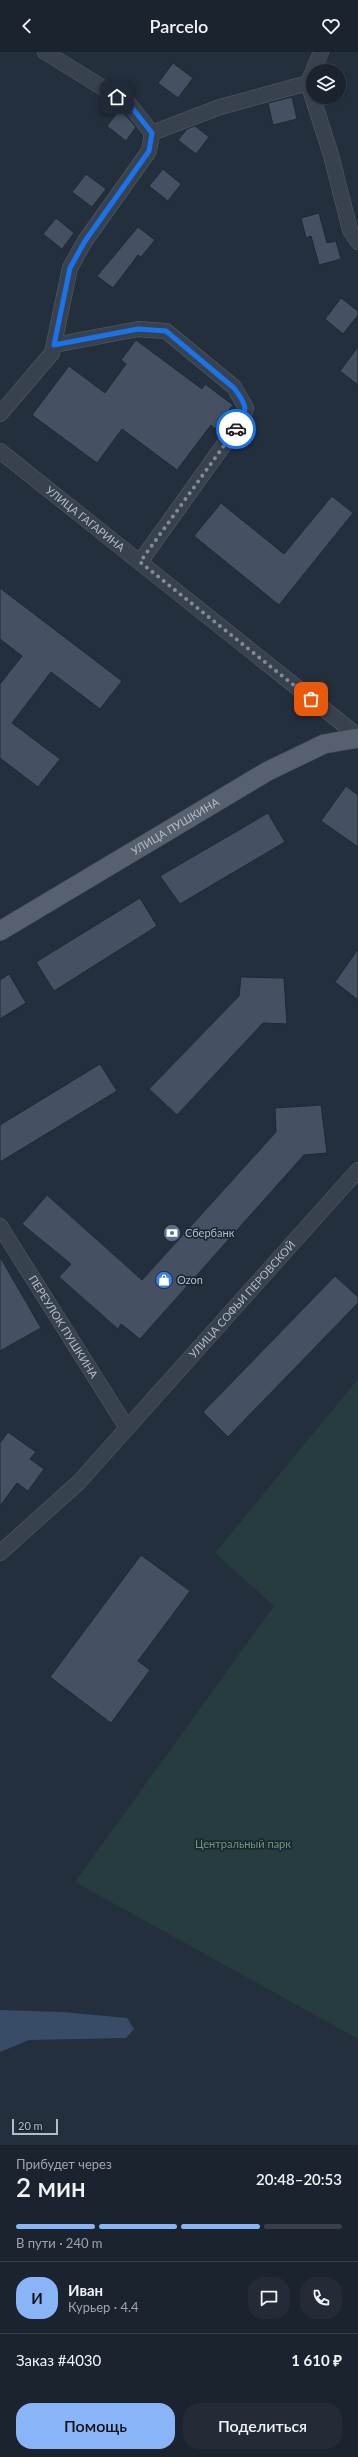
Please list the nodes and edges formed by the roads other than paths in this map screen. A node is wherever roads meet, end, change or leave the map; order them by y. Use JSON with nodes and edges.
{"nodes":[{"id":1,"x":45,"y":52,"type":"edge"},
{"id":2,"x":321,"y":52,"type":"edge"},
{"id":3,"x":316,"y":64,"type":"edge"},
{"id":4,"x":306,"y":84,"type":"edge"},
{"id":5,"x":315,"y":104,"type":"edge"},
{"id":6,"x":152,"y":133,"type":"junction"},
{"id":7,"x":358,"y":242,"type":"edge"},
{"id":8,"x":54,"y":345,"type":"junction"},
{"id":9,"x":0,"y":414,"type":"edge"},
{"id":10,"x":4,"y":459,"type":"edge"},
{"id":11,"x":140,"y":562,"type":"junction"},
{"id":12,"x":358,"y":737,"type":"edge"},
{"id":13,"x":0,"y":931,"type":"edge"},
{"id":14,"x":358,"y":1170,"type":"edge"},
{"id":15,"x":0,"y":1226,"type":"edge"},
{"id":16,"x":126,"y":1428,"type":"junction"},
{"id":17,"x":0,"y":1553,"type":"edge"}],
"edges":[{"from":1,"to":6,"type":"street"},
{"from":2,"to":3,"type":"street"},
{"from":4,"to":6,"type":"street"},
{"from":5,"to":7,"type":"street"},
{"from":6,"to":8,"type":"street"},
{"from":8,"to":9,"type":"street"},
{"from":8,"to":11,"type":"street"},
{"from":10,"to":11,"type":"street","name":"УЛИЦА ГАГАРИНА"},
{"from":11,"to":12,"type":"street","name":"УЛИЦА ГАГАРИНА"},
{"from":12,"to":13,"type":"main road","name":"УЛИЦА ПУШКИНА"},
{"from":14,"to":16,"type":"street","name":"УЛИЦА СОФЬИ ПЕРОВСКОЙ"},
{"from":15,"to":16,"type":"street","name":"ПЕРЕУЛОК ПУШКИНА"},
{"from":16,"to":17,"type":"street","name":"УЛИЦА СОФЬИ ПЕРОВСКОЙ"}]}
